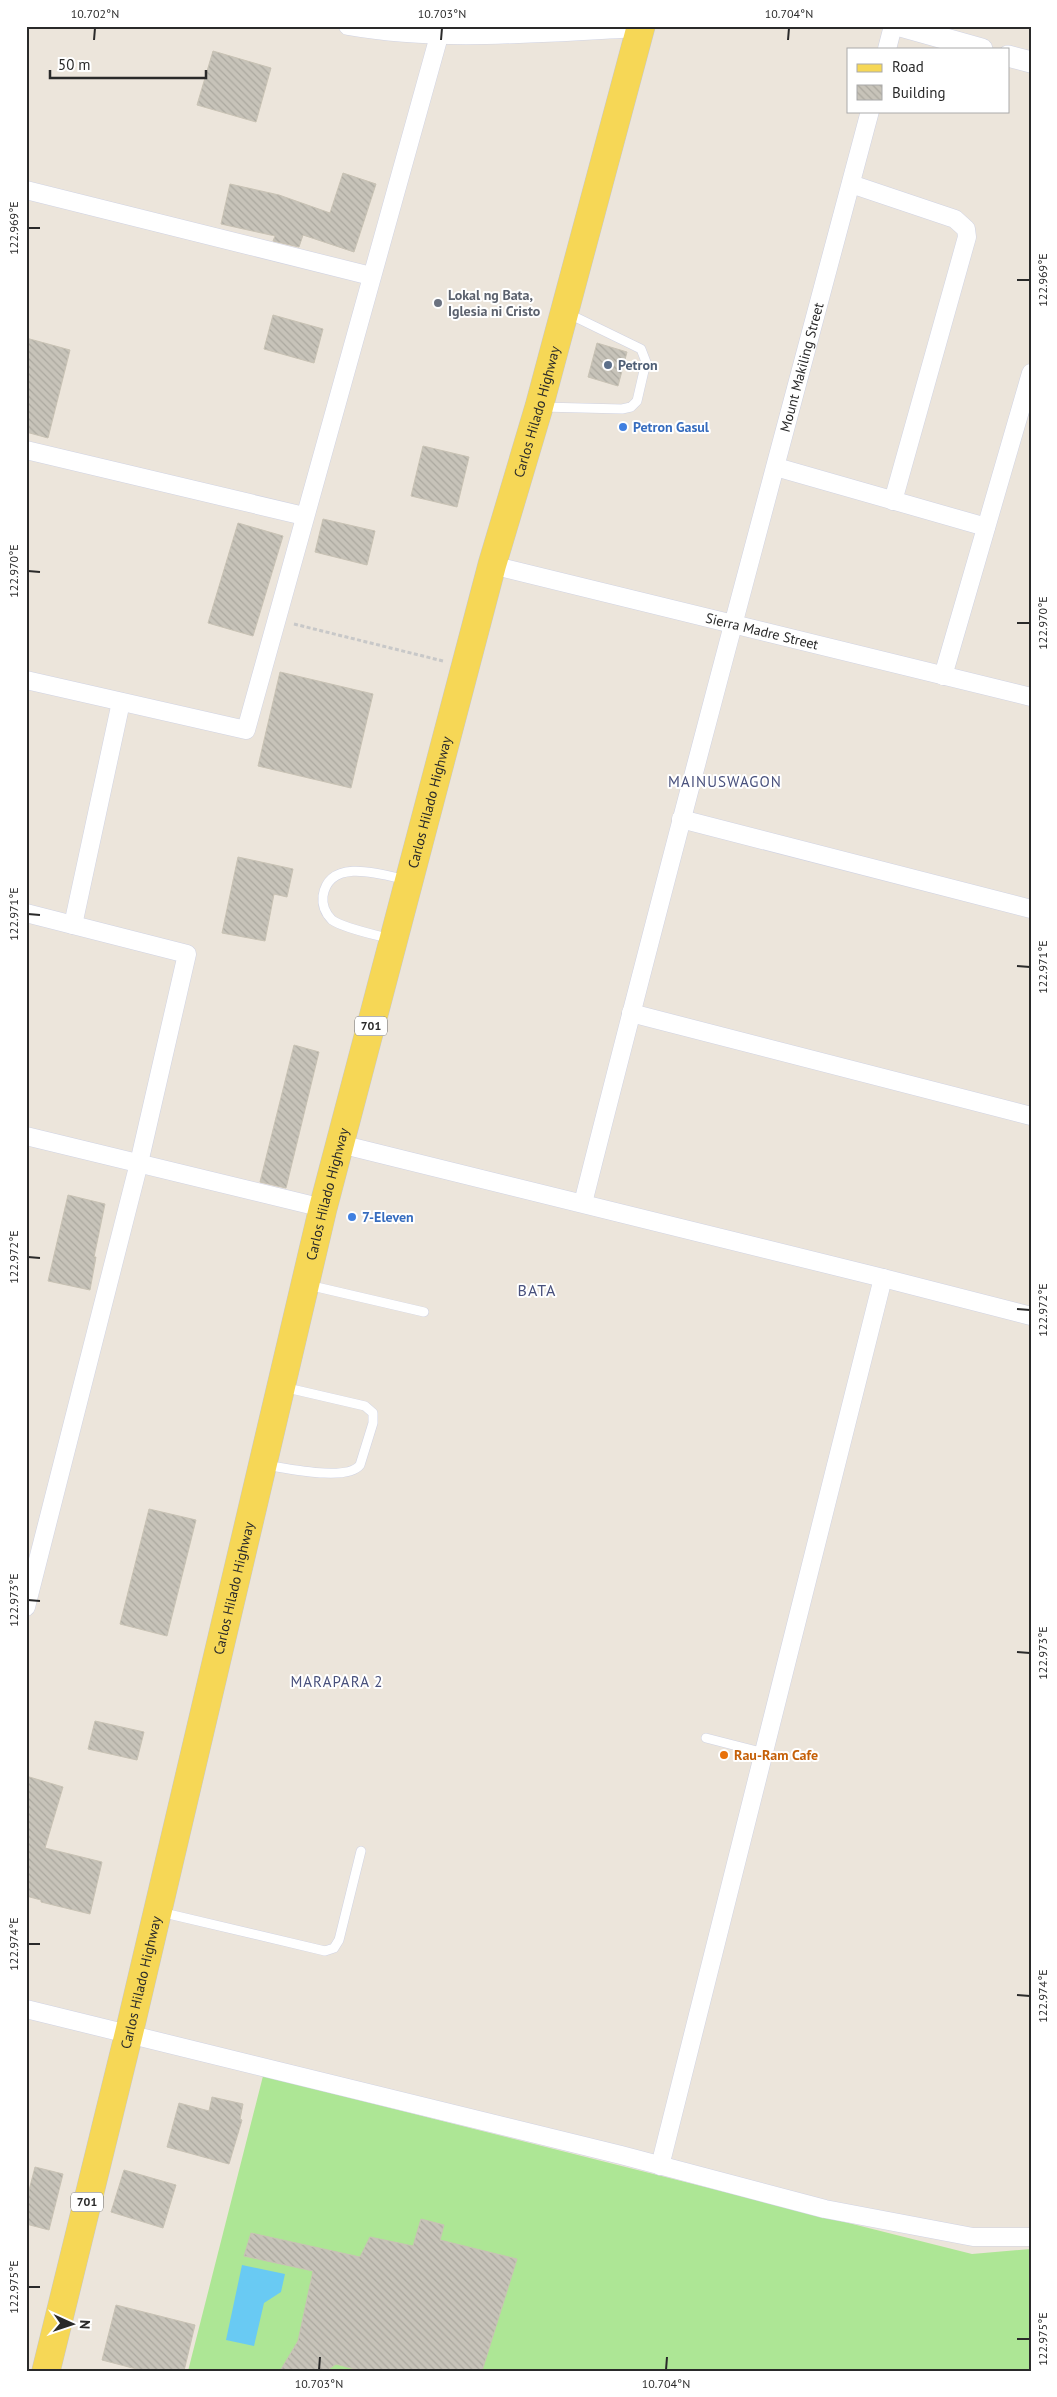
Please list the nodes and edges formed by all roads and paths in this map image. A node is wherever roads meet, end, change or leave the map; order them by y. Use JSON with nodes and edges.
{"nodes":[{"id":1,"x":348,"y":26,"type":"edge"},
{"id":2,"x":892,"y":26,"type":"edge"},
{"id":3,"x":900,"y":26,"type":"edge"},
{"id":4,"x":641,"y":27,"type":"edge"},
{"id":5,"x":438,"y":36,"type":"junction"},
{"id":6,"x":886,"y":48,"type":"edge"},
{"id":7,"x":978,"y":48,"type":"edge"},
{"id":8,"x":1010,"y":57,"type":"edge"},
{"id":9,"x":1031,"y":62,"type":"edge"},
{"id":10,"x":870,"y":112,"type":"edge"},
{"id":11,"x":851,"y":184,"type":"junction"},
{"id":12,"x":26,"y":190,"type":"edge"},
{"id":13,"x":371,"y":276,"type":"junction"},
{"id":14,"x":565,"y":311,"type":"junction"},
{"id":15,"x":1031,"y":373,"type":"edge"},
{"id":16,"x":539,"y":407,"type":"junction"},
{"id":17,"x":1026,"y":407,"type":"edge"},
{"id":18,"x":26,"y":450,"type":"edge"},
{"id":19,"x":776,"y":467,"type":"junction"},
{"id":20,"x":893,"y":501,"type":"junction"},
{"id":21,"x":304,"y":516,"type":"junction"},
{"id":22,"x":986,"y":527,"type":"junction"},
{"id":23,"x":492,"y":565,"type":"junction"},
{"id":24,"x":276,"y":619,"type":"junction"},
{"id":25,"x":735,"y":624,"type":"junction"},
{"id":26,"x":465,"y":667,"type":"junction"},
{"id":27,"x":943,"y":676,"type":"junction"},
{"id":28,"x":26,"y":680,"type":"edge"},
{"id":29,"x":1031,"y":697,"type":"edge"},
{"id":30,"x":121,"y":702,"type":"junction"},
{"id":31,"x":681,"y":819,"type":"junction"},
{"id":32,"x":409,"y":880,"type":"junction"},
{"id":33,"x":1031,"y":909,"type":"edge"},
{"id":34,"x":26,"y":913,"type":"edge"},
{"id":35,"x":74,"y":925,"type":"junction"},
{"id":36,"x":393,"y":940,"type":"junction"},
{"id":37,"x":631,"y":1013,"type":"junction"},
{"id":38,"x":1031,"y":1116,"type":"edge"},
{"id":39,"x":26,"y":1136,"type":"edge"},
{"id":40,"x":340,"y":1144,"type":"junction"},
{"id":41,"x":139,"y":1163,"type":"junction"},
{"id":42,"x":583,"y":1203,"type":"junction"},
{"id":43,"x":323,"y":1208,"type":"junction"},
{"id":44,"x":883,"y":1278,"type":"junction"},
{"id":45,"x":305,"y":1284,"type":"junction"},
{"id":46,"x":424,"y":1312,"type":"dead end"},
{"id":47,"x":1031,"y":1316,"type":"edge"},
{"id":48,"x":281,"y":1386,"type":"junction"},
{"id":49,"x":263,"y":1464,"type":"junction"},
{"id":50,"x":26,"y":1607,"type":"edge"},
{"id":51,"x":706,"y":1738,"type":"dead end"},
{"id":52,"x":764,"y":1752,"type":"junction"},
{"id":53,"x":361,"y":1850,"type":"dead end"},
{"id":54,"x":157,"y":1912,"type":"junction"},
{"id":55,"x":26,"y":2009,"type":"edge"},
{"id":56,"x":129,"y":2033,"type":"junction"},
{"id":57,"x":660,"y":2166,"type":"junction"},
{"id":58,"x":1031,"y":2237,"type":"edge"},
{"id":59,"x":46,"y":2371,"type":"edge"}],
"edges":[{"from":1,"to":5,"type":"street"},
{"from":2,"to":6,"type":"street"},
{"from":3,"to":7,"type":"street"},
{"from":4,"to":5,"type":"street"},
{"from":4,"to":14,"type":"main road","name":"Carlos Hilado Highway","number":"701"},
{"from":5,"to":13,"type":"street"},
{"from":8,"to":9,"type":"street"},
{"from":10,"to":11,"type":"street","name":"Mount Makiling Street"},
{"from":11,"to":19,"type":"street","name":"Mount Makiling Street"},
{"from":11,"to":20,"type":"street"},
{"from":12,"to":13,"type":"street"},
{"from":13,"to":21,"type":"street"},
{"from":14,"to":16,"type":"main road","name":"Carlos Hilado Highway","number":"701"},
{"from":14,"to":16,"type":"lane"},
{"from":15,"to":17,"type":"street"},
{"from":16,"to":23,"type":"main road","name":"Carlos Hilado Highway","number":"701"},
{"from":17,"to":22,"type":"street"},
{"from":18,"to":21,"type":"street"},
{"from":19,"to":20,"type":"street"},
{"from":19,"to":25,"type":"street","name":"Mount Makiling Street"},
{"from":20,"to":22,"type":"street"},
{"from":21,"to":24,"type":"street"},
{"from":22,"to":27,"type":"street"},
{"from":23,"to":25,"type":"street","name":"Sierra Madre Street"},
{"from":23,"to":26,"type":"main road","name":"Carlos Hilado Highway","number":"701"},
{"from":24,"to":26,"type":"path"},
{"from":24,"to":30,"type":"street"},
{"from":25,"to":27,"type":"street","name":"Sierra Madre Street"},
{"from":25,"to":31,"type":"street","name":"Mount Makiling Street"},
{"from":26,"to":32,"type":"main road","name":"Carlos Hilado Highway","number":"701"},
{"from":27,"to":29,"type":"street","name":"Sierra Madre Street"},
{"from":28,"to":30,"type":"street"},
{"from":30,"to":35,"type":"street"},
{"from":31,"to":33,"type":"street"},
{"from":31,"to":37,"type":"street","name":"Mount Makiling Street"},
{"from":32,"to":36,"type":"main road","name":"Carlos Hilado Highway","number":"701"},
{"from":32,"to":36,"type":"lane"},
{"from":34,"to":35,"type":"street"},
{"from":35,"to":41,"type":"street"},
{"from":36,"to":40,"type":"main road","name":"Carlos Hilado Highway","number":"701"},
{"from":37,"to":38,"type":"street"},
{"from":37,"to":42,"type":"street","name":"Mount Makiling Street"},
{"from":39,"to":41,"type":"street"},
{"from":40,"to":42,"type":"street"},
{"from":40,"to":43,"type":"main road","name":"Carlos Hilado Highway","number":"701"},
{"from":41,"to":43,"type":"street"},
{"from":41,"to":50,"type":"street"},
{"from":42,"to":44,"type":"street"},
{"from":43,"to":45,"type":"main road","name":"Carlos Hilado Highway","number":"701"},
{"from":44,"to":47,"type":"street"},
{"from":44,"to":52,"type":"street"},
{"from":45,"to":46,"type":"lane"},
{"from":45,"to":48,"type":"main road","name":"Carlos Hilado Highway","number":"701"},
{"from":48,"to":49,"type":"main road","name":"Carlos Hilado Highway","number":"701"},
{"from":48,"to":49,"type":"lane"},
{"from":49,"to":54,"type":"main road","name":"Carlos Hilado Highway","number":"701"},
{"from":51,"to":52,"type":"lane"},
{"from":52,"to":57,"type":"street"},
{"from":53,"to":54,"type":"lane"},
{"from":54,"to":56,"type":"main road","name":"Carlos Hilado Highway","number":"701"},
{"from":55,"to":56,"type":"street"},
{"from":56,"to":57,"type":"street"},
{"from":56,"to":59,"type":"main road","name":"Carlos Hilado Highway","number":"701"},
{"from":57,"to":58,"type":"street"}]}
